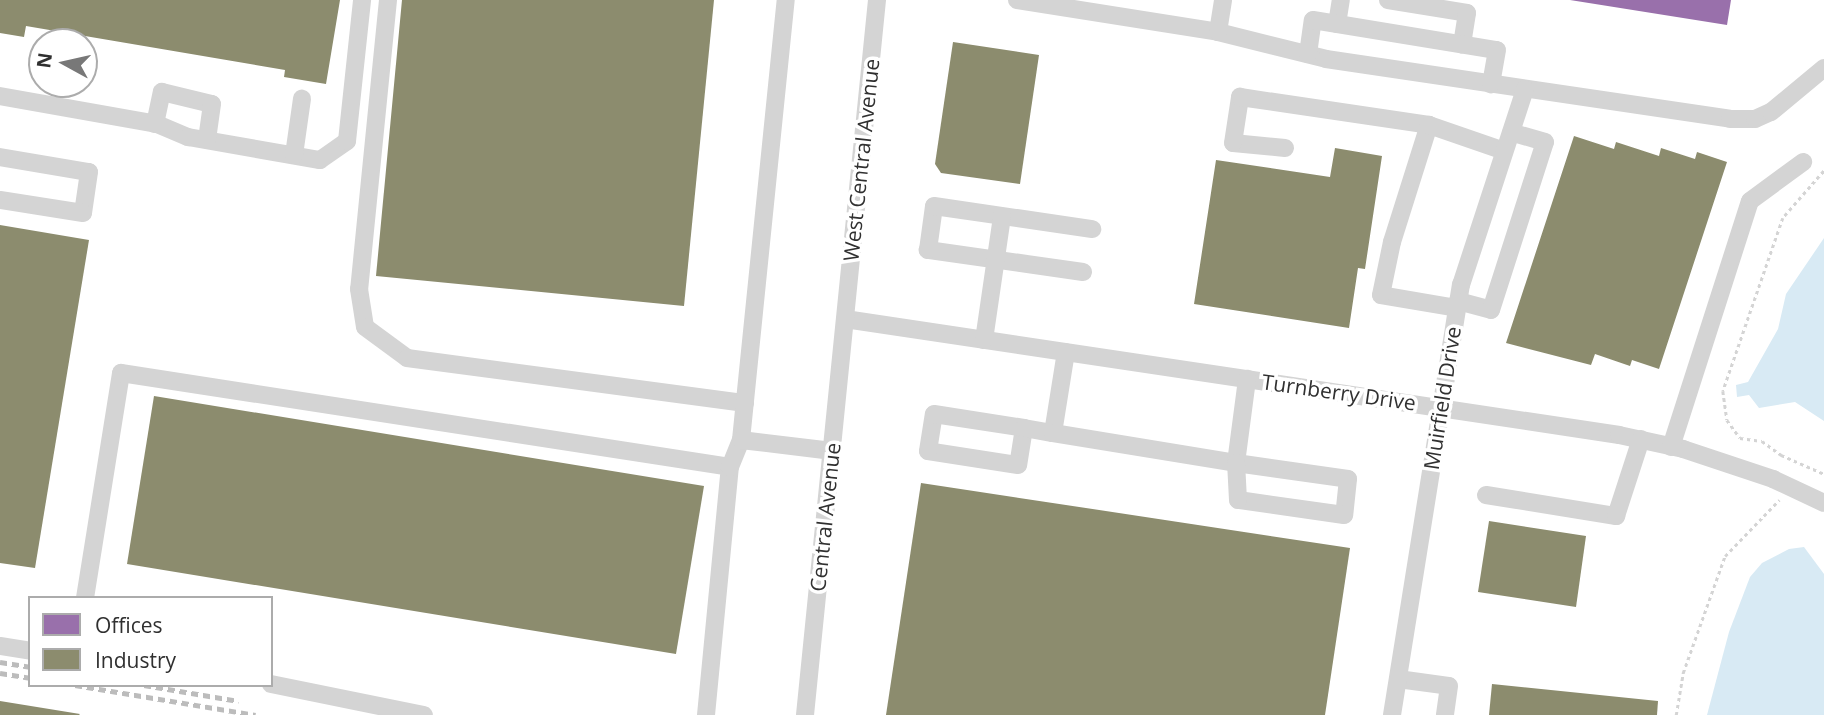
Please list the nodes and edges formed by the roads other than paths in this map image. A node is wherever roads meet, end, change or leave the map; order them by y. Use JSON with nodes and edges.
{"nodes":[{"id":1,"x":362,"y":0,"type":"edge"},
{"id":2,"x":388,"y":0,"type":"edge"},
{"id":3,"x":786,"y":0,"type":"edge"},
{"id":4,"x":877,"y":0,"type":"edge"},
{"id":5,"x":1017,"y":0,"type":"edge"},
{"id":6,"x":1223,"y":0,"type":"edge"},
{"id":7,"x":1341,"y":0,"type":"edge"},
{"id":8,"x":1388,"y":0,"type":"edge"},
{"id":9,"x":1086,"y":6,"type":"edge"},
{"id":10,"x":1337,"y":24,"type":"junction"},
{"id":11,"x":1218,"y":32,"type":"junction"},
{"id":12,"x":1462,"y":45,"type":"junction"},
{"id":13,"x":1308,"y":54,"type":"junction"},
{"id":14,"x":1824,"y":68,"type":"edge"},
{"id":15,"x":1491,"y":84,"type":"junction"},
{"id":16,"x":1525,"y":89,"type":"junction"},
{"id":17,"x":0,"y":96,"type":"edge"},
{"id":18,"x":302,"y":99,"type":"dead end"},
{"id":19,"x":155,"y":124,"type":"junction"},
{"id":20,"x":1429,"y":124,"type":"junction"},
{"id":21,"x":1511,"y":132,"type":"junction"},
{"id":22,"x":207,"y":141,"type":"junction"},
{"id":23,"x":1285,"y":148,"type":"dead end"},
{"id":24,"x":1504,"y":150,"type":"junction"},
{"id":25,"x":294,"y":155,"type":"junction"},
{"id":26,"x":0,"y":157,"type":"edge"},
{"id":27,"x":1803,"y":162,"type":"dead end"},
{"id":28,"x":0,"y":200,"type":"edge"},
{"id":29,"x":1002,"y":216,"type":"junction"},
{"id":30,"x":1092,"y":229,"type":"dead end"},
{"id":31,"x":996,"y":260,"type":"junction"},
{"id":32,"x":1083,"y":272,"type":"dead end"},
{"id":33,"x":1457,"y":304,"type":"junction"},
{"id":34,"x":845,"y":319,"type":"junction"},
{"id":35,"x":984,"y":340,"type":"junction"},
{"id":36,"x":1066,"y":352,"type":"junction"},
{"id":37,"x":1247,"y":379,"type":"junction"},
{"id":38,"x":745,"y":403,"type":"junction"},
{"id":39,"x":1439,"y":407,"type":"junction"},
{"id":40,"x":1024,"y":428,"type":"junction"},
{"id":41,"x":1053,"y":433,"type":"junction"},
{"id":42,"x":1641,"y":439,"type":"junction"},
{"id":43,"x":741,"y":440,"type":"junction"},
{"id":44,"x":1671,"y":447,"type":"junction"},
{"id":45,"x":832,"y":451,"type":"junction"},
{"id":46,"x":1236,"y":463,"type":"junction"},
{"id":47,"x":730,"y":467,"type":"junction"},
{"id":48,"x":1486,"y":495,"type":"dead end"},
{"id":49,"x":1824,"y":503,"type":"edge"},
{"id":50,"x":85,"y":596,"type":"edge"},
{"id":51,"x":0,"y":646,"type":"edge"},
{"id":52,"x":28,"y":651,"type":"edge"},
{"id":53,"x":1398,"y":679,"type":"junction"},
{"id":54,"x":273,"y":684,"type":"edge"},
{"id":55,"x":424,"y":715,"type":"edge"},
{"id":56,"x":706,"y":715,"type":"edge"},
{"id":57,"x":805,"y":715,"type":"edge"},
{"id":58,"x":1392,"y":715,"type":"edge"},
{"id":59,"x":1445,"y":715,"type":"edge"}],
"edges":[{"from":1,"to":25,"type":"street"},
{"from":2,"to":38,"type":"street"},
{"from":3,"to":38,"type":"street"},
{"from":4,"to":34,"type":"street","name":"West Central Avenue"},
{"from":5,"to":9,"type":"street"},
{"from":6,"to":11,"type":"street"},
{"from":7,"to":10,"type":"street"},
{"from":8,"to":12,"type":"street"},
{"from":9,"to":11,"type":"street"},
{"from":10,"to":12,"type":"street"},
{"from":10,"to":13,"type":"street"},
{"from":11,"to":13,"type":"street"},
{"from":12,"to":15,"type":"street"},
{"from":13,"to":15,"type":"street"},
{"from":14,"to":16,"type":"street"},
{"from":15,"to":16,"type":"street"},
{"from":16,"to":21,"type":"street","name":"Muirfield Drive"},
{"from":17,"to":19,"type":"street"},
{"from":18,"to":25,"type":"street"},
{"from":19,"to":22,"type":"street"},
{"from":19,"to":22,"type":"street"},
{"from":20,"to":23,"type":"street"},
{"from":20,"to":24,"type":"street"},
{"from":20,"to":33,"type":"street"},
{"from":21,"to":24,"type":"street","name":"Muirfield Drive"},
{"from":21,"to":33,"type":"street"},
{"from":22,"to":25,"type":"street"},
{"from":24,"to":33,"type":"street","name":"Muirfield Drive"},
{"from":26,"to":28,"type":"street"},
{"from":27,"to":44,"type":"street"},
{"from":29,"to":30,"type":"street"},
{"from":29,"to":31,"type":"street"},
{"from":29,"to":31,"type":"street"},
{"from":31,"to":32,"type":"street"},
{"from":31,"to":35,"type":"street"},
{"from":33,"to":39,"type":"street","name":"Muirfield Drive"},
{"from":34,"to":35,"type":"street","name":"Turnberry Drive"},
{"from":34,"to":45,"type":"street","name":"Central Avenue"},
{"from":35,"to":36,"type":"street","name":"Turnberry Drive"},
{"from":36,"to":37,"type":"street","name":"Turnberry Drive"},
{"from":36,"to":41,"type":"street"},
{"from":37,"to":39,"type":"street","name":"Turnberry Drive"},
{"from":37,"to":46,"type":"street"},
{"from":38,"to":43,"type":"street"},
{"from":39,"to":42,"type":"street","name":"Turnberry Drive"},
{"from":39,"to":53,"type":"street","name":"Muirfield Drive"},
{"from":40,"to":40,"type":"street"},
{"from":40,"to":41,"type":"street"},
{"from":41,"to":46,"type":"street"},
{"from":42,"to":44,"type":"street","name":"Turnberry Drive"},
{"from":42,"to":48,"type":"street"},
{"from":43,"to":45,"type":"street"},
{"from":43,"to":47,"type":"street"},
{"from":44,"to":49,"type":"street","name":"Turnberry Drive"},
{"from":45,"to":57,"type":"street","name":"Central Avenue"},
{"from":46,"to":46,"type":"street"},
{"from":47,"to":50,"type":"street"},
{"from":47,"to":56,"type":"street"},
{"from":51,"to":52,"type":"street"},
{"from":53,"to":58,"type":"street","name":"Muirfield Drive"},
{"from":53,"to":59,"type":"street"},
{"from":54,"to":55,"type":"street"}]}
